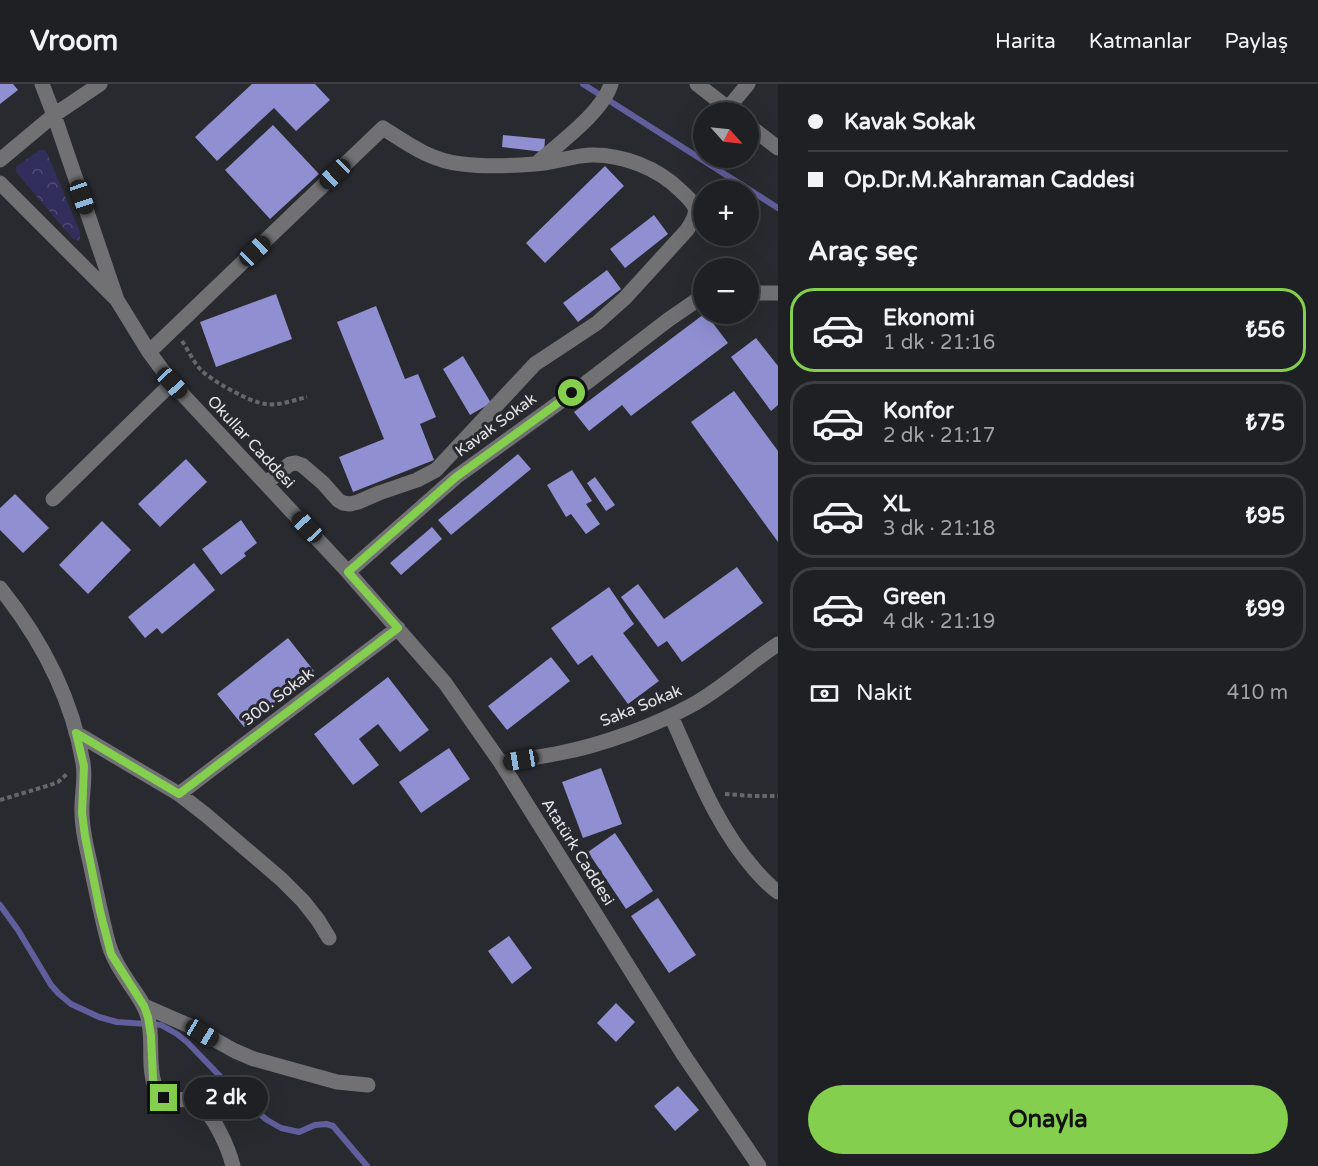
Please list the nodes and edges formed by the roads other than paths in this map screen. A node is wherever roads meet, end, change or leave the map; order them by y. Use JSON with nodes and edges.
{"nodes":[{"id":1,"x":42,"y":84,"type":"edge"},
{"id":2,"x":100,"y":84,"type":"edge"},
{"id":3,"x":697,"y":84,"type":"edge"},
{"id":4,"x":748,"y":84,"type":"edge"},
{"id":5,"x":610,"y":87,"type":"edge"},
{"id":6,"x":720,"y":102,"type":"edge"},
{"id":7,"x":736,"y":102,"type":"edge"},
{"id":8,"x":54,"y":115,"type":"junction"},
{"id":9,"x":759,"y":133,"type":"edge"},
{"id":10,"x":778,"y":148,"type":"edge"},
{"id":11,"x":0,"y":160,"type":"edge"},
{"id":12,"x":536,"y":164,"type":"junction"},
{"id":13,"x":0,"y":183,"type":"edge"},
{"id":14,"x":759,"y":295,"type":"edge"},
{"id":15,"x":777,"y":297,"type":"edge"},
{"id":16,"x":117,"y":300,"type":"junction"},
{"id":17,"x":693,"y":303,"type":"edge"},
{"id":18,"x":149,"y":352,"type":"junction"},
{"id":19,"x":172,"y":383,"type":"junction"},
{"id":20,"x":266,"y":483,"type":"junction"},
{"id":21,"x":53,"y":499,"type":"dead end"},
{"id":22,"x":348,"y":572,"type":"junction"},
{"id":23,"x":0,"y":588,"type":"edge"},
{"id":24,"x":398,"y":628,"type":"junction"},
{"id":25,"x":778,"y":644,"type":"edge"},
{"id":26,"x":671,"y":716,"type":"junction"},
{"id":27,"x":76,"y":733,"type":"junction"},
{"id":28,"x":501,"y":763,"type":"junction"},
{"id":29,"x":179,"y":794,"type":"junction"},
{"id":30,"x":778,"y":892,"type":"edge"},
{"id":31,"x":329,"y":938,"type":"dead end"},
{"id":32,"x":146,"y":1011,"type":"junction"},
{"id":33,"x":368,"y":1085,"type":"dead end"},
{"id":34,"x":233,"y":1166,"type":"edge"},
{"id":35,"x":759,"y":1166,"type":"edge"}],
"edges":[{"from":1,"to":8,"type":"street"},
{"from":2,"to":8,"type":"street"},
{"from":3,"to":6,"type":"street"},
{"from":4,"to":7,"type":"street"},
{"from":5,"to":12,"type":"street"},
{"from":8,"to":11,"type":"street"},
{"from":8,"to":16,"type":"street"},
{"from":9,"to":10,"type":"street"},
{"from":12,"to":18,"type":"street"},
{"from":12,"to":20,"type":"street"},
{"from":13,"to":16,"type":"street"},
{"from":14,"to":15,"type":"street"},
{"from":16,"to":18,"type":"street","name":"Okullar Caddesi"},
{"from":17,"to":22,"type":"street","name":"Kavak Sokak"},
{"from":18,"to":19,"type":"street","name":"Okullar Caddesi"},
{"from":19,"to":20,"type":"street","name":"Okullar Caddesi"},
{"from":19,"to":21,"type":"street"},
{"from":20,"to":22,"type":"street","name":"Okullar Caddesi"},
{"from":22,"to":24,"type":"street","name":"Atatürk Caddesi"},
{"from":23,"to":27,"type":"street"},
{"from":24,"to":28,"type":"street","name":"Atatürk Caddesi"},
{"from":24,"to":29,"type":"street","name":"300. Sokak"},
{"from":25,"to":26,"type":"street","name":"Saka Sokak"},
{"from":26,"to":28,"type":"street","name":"Saka Sokak"},
{"from":26,"to":30,"type":"street"},
{"from":27,"to":29,"type":"street"},
{"from":27,"to":32,"type":"street"},
{"from":28,"to":35,"type":"street","name":"Atatürk Caddesi"},
{"from":29,"to":31,"type":"street"},
{"from":32,"to":33,"type":"street"},
{"from":32,"to":34,"type":"street"}]}
